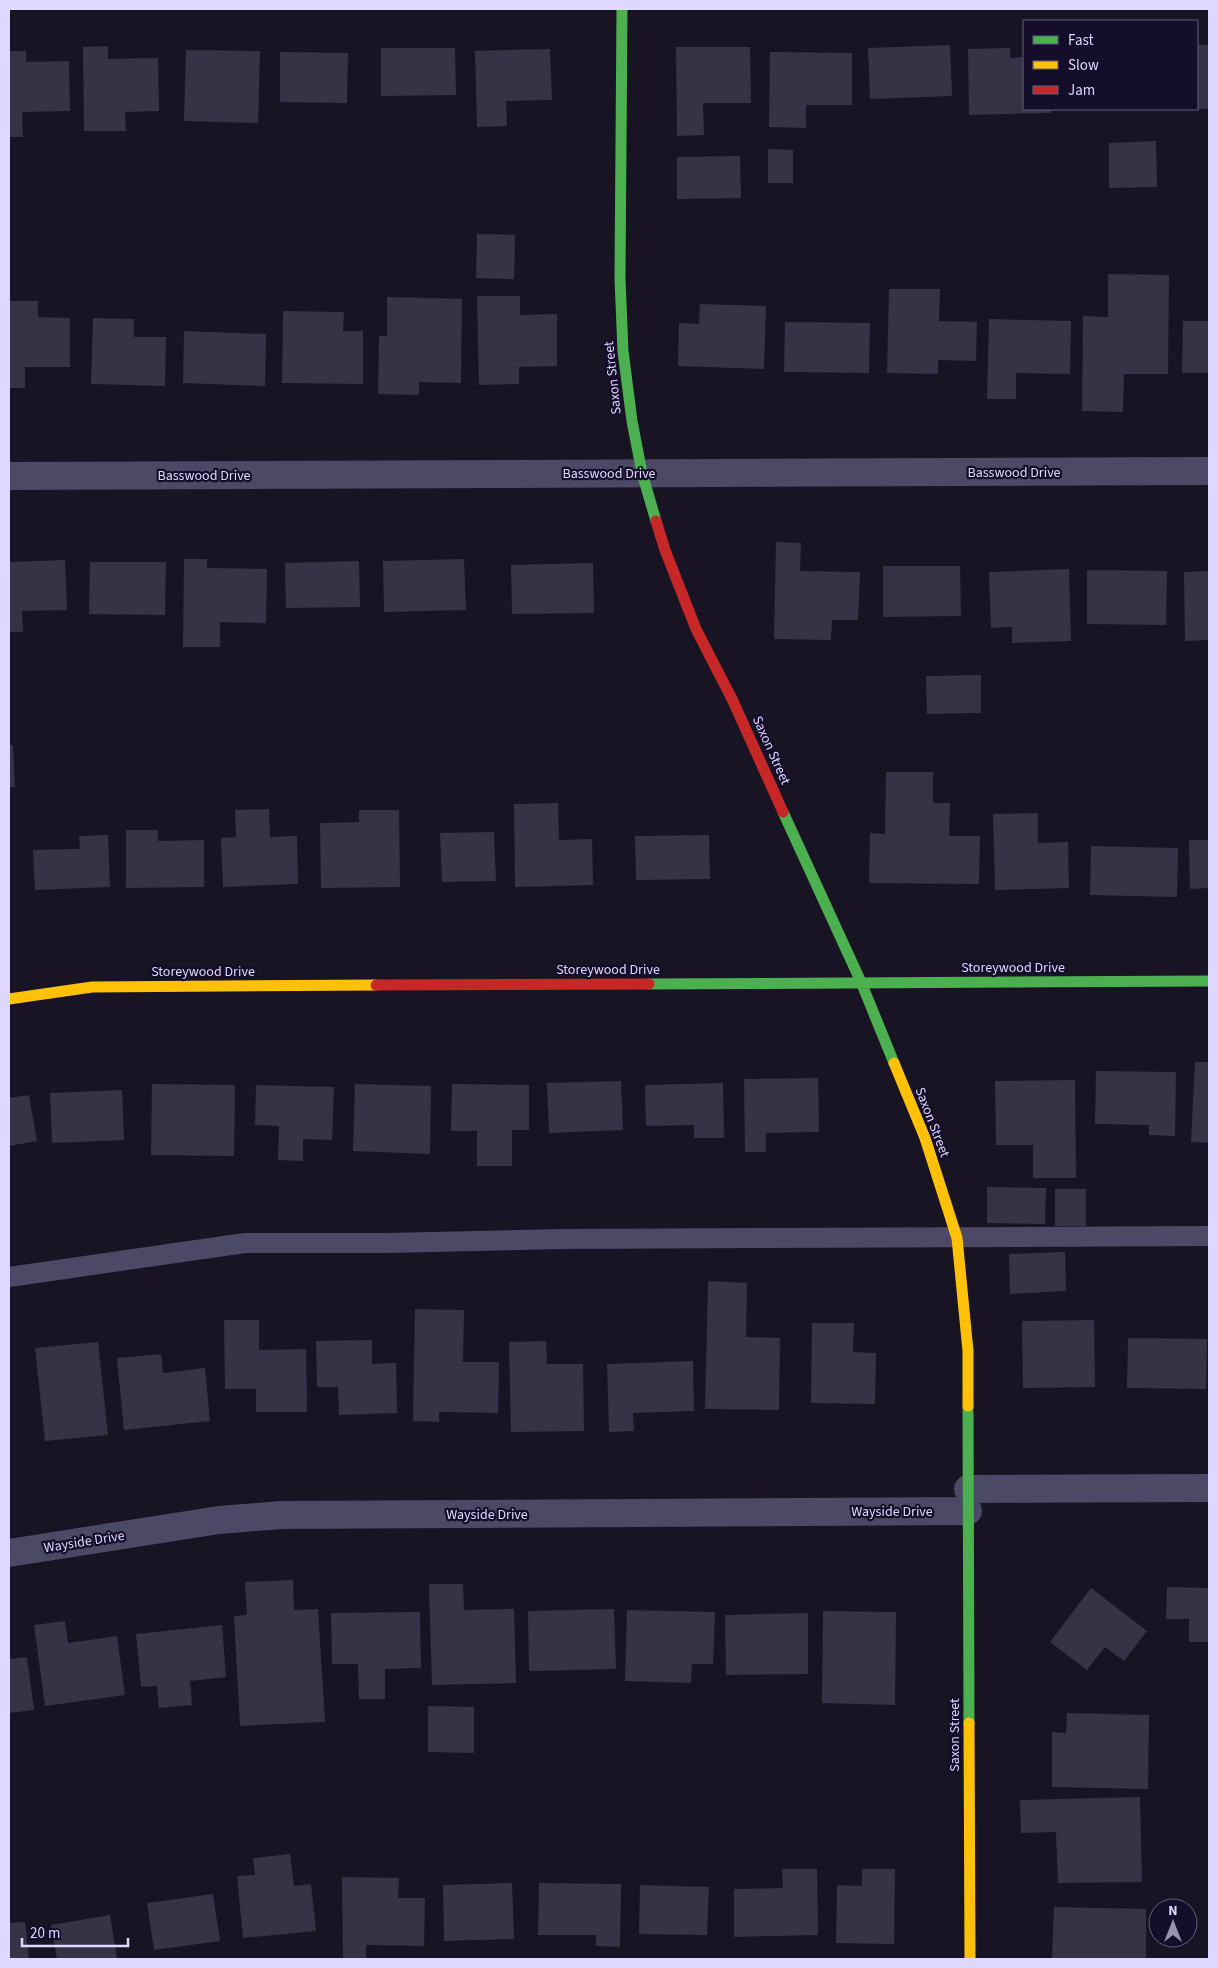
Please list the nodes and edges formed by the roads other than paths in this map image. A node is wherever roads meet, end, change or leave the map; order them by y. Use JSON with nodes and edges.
{"nodes":[{"id":1,"x":622,"y":9,"type":"edge"},
{"id":2,"x":1209,"y":471,"type":"edge"},
{"id":3,"x":642,"y":473,"type":"junction"},
{"id":4,"x":9,"y":476,"type":"edge"},
{"id":5,"x":1209,"y":981,"type":"edge"},
{"id":6,"x":860,"y":982,"type":"junction"},
{"id":7,"x":9,"y":999,"type":"edge"},
{"id":8,"x":1209,"y":1236,"type":"edge"},
{"id":9,"x":957,"y":1238,"type":"junction"},
{"id":10,"x":9,"y":1277,"type":"edge"},
{"id":11,"x":1209,"y":1488,"type":"edge"},
{"id":12,"x":968,"y":1500,"type":"junction"},
{"id":13,"x":9,"y":1553,"type":"edge"},
{"id":14,"x":970,"y":1959,"type":"edge"}],
"edges":[{"from":1,"to":3,"type":"street","name":"Saxon Street"},
{"from":2,"to":3,"type":"street","name":"Basswood Drive"},
{"from":3,"to":4,"type":"street","name":"Basswood Drive"},
{"from":3,"to":6,"type":"street","name":"Saxon Street"},
{"from":5,"to":6,"type":"street","name":"Storeywood Drive"},
{"from":6,"to":7,"type":"street","name":"Storeywood Drive"},
{"from":6,"to":9,"type":"street","name":"Saxon Street"},
{"from":8,"to":9,"type":"lane"},
{"from":9,"to":10,"type":"lane"},
{"from":9,"to":12,"type":"street","name":"Saxon Street"},
{"from":11,"to":12,"type":"street","name":"Wayside Drive"},
{"from":12,"to":13,"type":"street","name":"Wayside Drive"},
{"from":12,"to":14,"type":"street","name":"Saxon Street"}]}
